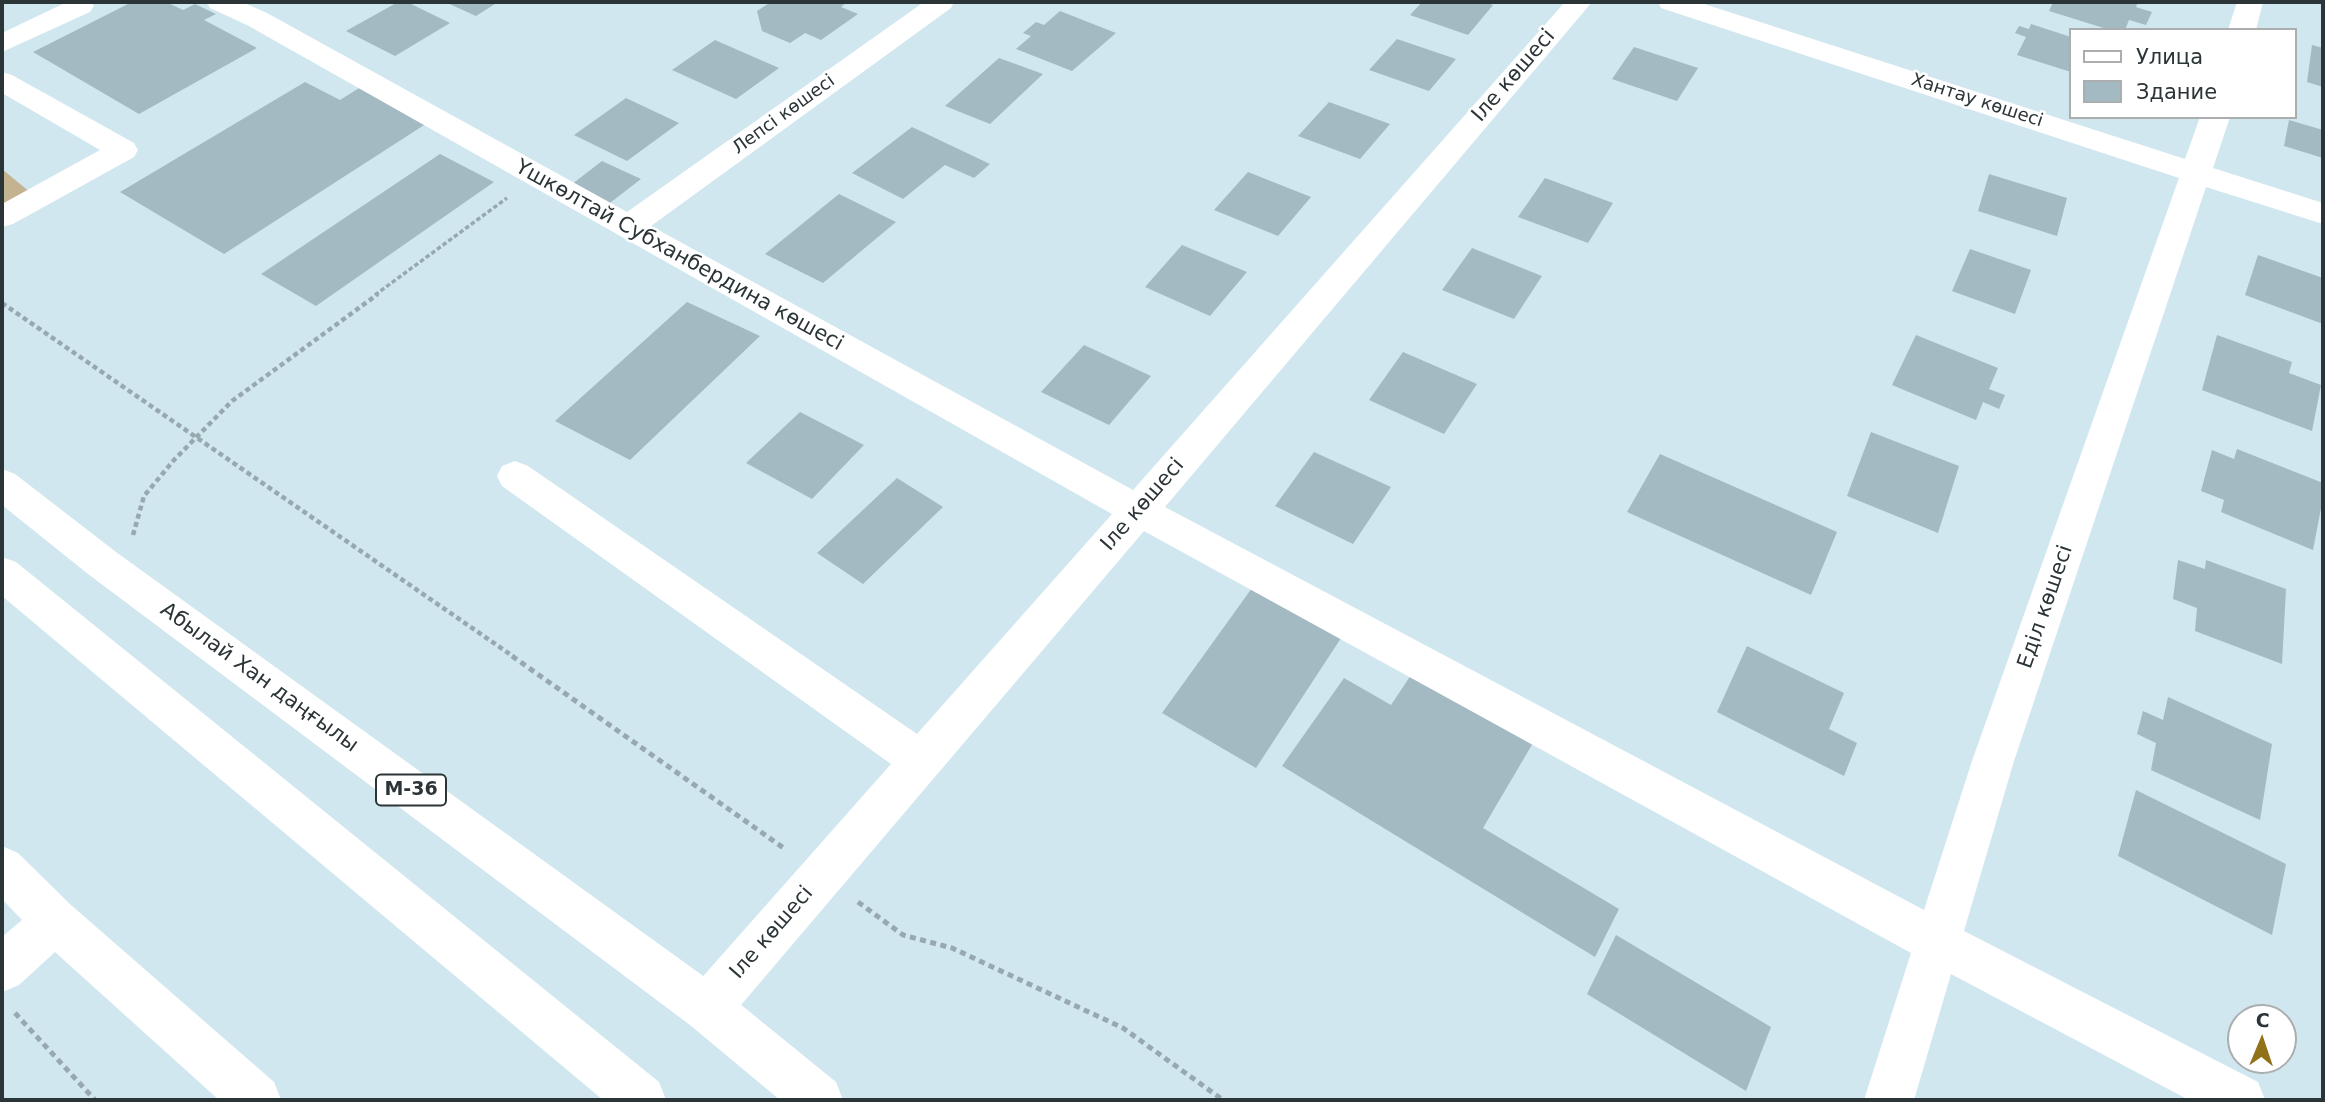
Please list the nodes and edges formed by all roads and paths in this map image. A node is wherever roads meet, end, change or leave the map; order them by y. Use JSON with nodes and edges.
{"nodes":[{"id":1,"x":220,"y":2,"type":"edge"},
{"id":2,"x":289,"y":2,"type":"edge"},
{"id":3,"x":941,"y":2,"type":"edge"},
{"id":4,"x":1579,"y":2,"type":"edge"},
{"id":5,"x":1671,"y":2,"type":"edge"},
{"id":6,"x":2250,"y":2,"type":"edge"},
{"id":7,"x":80,"y":6,"type":"dead end"},
{"id":8,"x":257,"y":19,"type":"junction"},
{"id":9,"x":2243,"y":28,"type":"edge"},
{"id":10,"x":2,"y":44,"type":"edge"},
{"id":11,"x":2,"y":81,"type":"edge"},
{"id":12,"x":2214,"y":119,"type":"edge"},
{"id":13,"x":2197,"y":173,"type":"junction"},
{"id":14,"x":537,"y":177,"type":"junction"},
{"id":15,"x":2323,"y":214,"type":"edge"},
{"id":16,"x":2,"y":217,"type":"edge"},
{"id":17,"x":628,"y":227,"type":"junction"},
{"id":18,"x":2,"y":303,"type":"edge"},
{"id":19,"x":196,"y":436,"type":"junction"},
{"id":20,"x":515,"y":476,"type":"dead end"},
{"id":21,"x":2,"y":484,"type":"edge"},
{"id":22,"x":1139,"y":510,"type":"junction"},
{"id":23,"x":133,"y":535,"type":"dead end"},
{"id":24,"x":2,"y":573,"type":"edge"},
{"id":25,"x":921,"y":761,"type":"junction"},
{"id":26,"x":2,"y":867,"type":"edge"},
{"id":27,"x":822,"y":875,"type":"junction"},
{"id":28,"x":55,"y":921,"type":"junction"},
{"id":29,"x":1937,"y":943,"type":"junction"},
{"id":30,"x":6,"y":989,"type":"edge"},
{"id":31,"x":707,"y":1008,"type":"junction"},
{"id":32,"x":95,"y":1100,"type":"edge"},
{"id":33,"x":256,"y":1100,"type":"edge"},
{"id":34,"x":641,"y":1100,"type":"edge"},
{"id":35,"x":818,"y":1100,"type":"edge"},
{"id":36,"x":1223,"y":1100,"type":"edge"},
{"id":37,"x":1889,"y":1100,"type":"edge"},
{"id":38,"x":2240,"y":1100,"type":"edge"}],
"edges":[{"from":1,"to":8,"type":"street","name":"Үшкөлтай Субханбердина көшесі"},
{"from":2,"to":8,"type":"street"},
{"from":3,"to":17,"type":"street","name":"Лепсі көшесі"},
{"from":4,"to":22,"type":"street","name":"Іле көшесі"},
{"from":5,"to":13,"type":"street","name":"Хантау көшесі"},
{"from":6,"to":9,"type":"street"},
{"from":7,"to":10,"type":"street"},
{"from":8,"to":14,"type":"street","name":"Үшкөлтай Субханбердина көшесі"},
{"from":11,"to":16,"type":"street"},
{"from":12,"to":13,"type":"street","name":"Еділ көшесі"},
{"from":13,"to":15,"type":"street","name":"Хантау көшесі"},
{"from":13,"to":29,"type":"street","name":"Еділ көшесі"},
{"from":14,"to":17,"type":"street","name":"Үшкөлтай Субханбердина көшесі"},
{"from":14,"to":19,"type":"path"},
{"from":17,"to":22,"type":"street","name":"Үшкөлтай Субханбердина көшесі"},
{"from":18,"to":19,"type":"path"},
{"from":19,"to":23,"type":"path"},
{"from":19,"to":27,"type":"path"},
{"from":20,"to":25,"type":"street"},
{"from":21,"to":31,"type":"street","name":"Абылай Хан даңғылы","number":"M-36"},
{"from":22,"to":25,"type":"street","name":"Іле көшесі"},
{"from":22,"to":29,"type":"street","name":"Үшкөлтай Субханбердина көшесі"},
{"from":24,"to":34,"type":"street"},
{"from":25,"to":27,"type":"street","name":"Іле көшесі"},
{"from":26,"to":28,"type":"street"},
{"from":27,"to":31,"type":"street","name":"Іле көшесі"},
{"from":27,"to":36,"type":"path"},
{"from":28,"to":30,"type":"street"},
{"from":28,"to":33,"type":"street"},
{"from":29,"to":37,"type":"street","name":"Еділ көшесі"},
{"from":29,"to":38,"type":"street","name":"Үшкөлтай Субханбердина көшесі"},
{"from":30,"to":32,"type":"path"},
{"from":31,"to":35,"type":"street","name":"Абылай Хан даңғылы","number":"M-36"}]}
